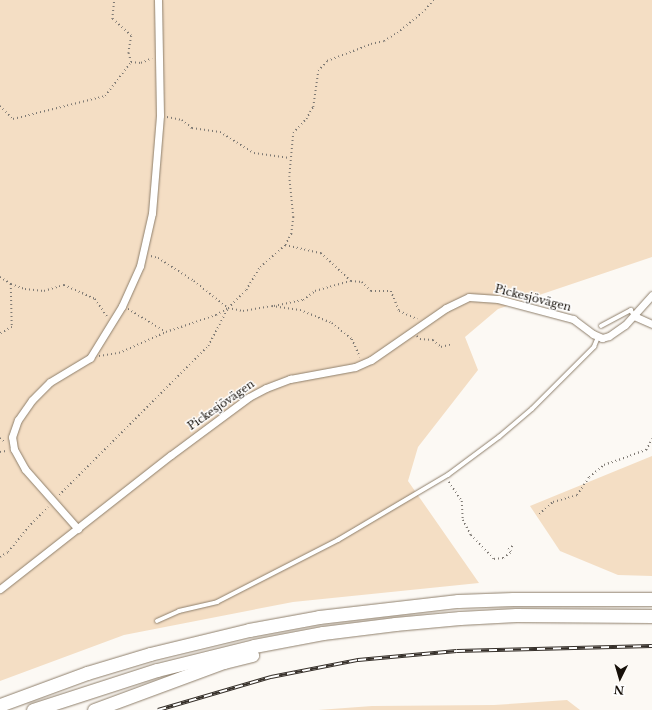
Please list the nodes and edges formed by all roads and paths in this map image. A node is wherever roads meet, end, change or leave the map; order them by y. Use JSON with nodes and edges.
{"nodes":[{"id":1,"x":114,"y":0,"type":"edge"},
{"id":2,"x":158,"y":0,"type":"edge"},
{"id":3,"x":433,"y":0,"type":"edge"},
{"id":4,"x":158,"y":56,"type":"junction"},
{"id":5,"x":131,"y":62,"type":"junction"},
{"id":6,"x":0,"y":106,"type":"edge"},
{"id":7,"x":160,"y":115,"type":"junction"},
{"id":8,"x":290,"y":158,"type":"junction"},
{"id":9,"x":285,"y":246,"type":"junction"},
{"id":10,"x":143,"y":254,"type":"junction"},
{"id":11,"x":0,"y":277,"type":"edge"},
{"id":12,"x":351,"y":281,"type":"junction"},
{"id":13,"x":11,"y":284,"type":"junction"},
{"id":14,"x":652,"y":295,"type":"edge"},
{"id":15,"x":122,"y":306,"type":"junction"},
{"id":16,"x":272,"y":306,"type":"junction"},
{"id":17,"x":228,"y":308,"type":"junction"},
{"id":18,"x":634,"y":316,"type":"junction"},
{"id":19,"x":114,"y":319,"type":"junction"},
{"id":20,"x":426,"y":322,"type":"junction"},
{"id":21,"x":652,"y":324,"type":"edge"},
{"id":22,"x":601,"y":326,"type":"dead end"},
{"id":23,"x":166,"y":332,"type":"junction"},
{"id":24,"x":413,"y":332,"type":"junction"},
{"id":25,"x":0,"y":334,"type":"edge"},
{"id":26,"x":598,"y":337,"type":"junction"},
{"id":27,"x":452,"y":344,"type":"dead end"},
{"id":28,"x":90,"y":358,"type":"junction"},
{"id":29,"x":362,"y":364,"type":"junction"},
{"id":30,"x":652,"y":438,"type":"edge"},
{"id":31,"x":448,"y":475,"type":"junction"},
{"id":32,"x":54,"y":500,"type":"junction"},
{"id":33,"x":539,"y":514,"type":"dead end"},
{"id":34,"x":78,"y":529,"type":"junction"},
{"id":35,"x":514,"y":545,"type":"dead end"},
{"id":36,"x":0,"y":557,"type":"edge"},
{"id":37,"x":0,"y":589,"type":"edge"},
{"id":38,"x":652,"y":600,"type":"edge"},
{"id":39,"x":652,"y":616,"type":"edge"},
{"id":40,"x":157,"y":621,"type":"dead end"},
{"id":41,"x":353,"y":629,"type":"junction"},
{"id":42,"x":0,"y":705,"type":"edge"},
{"id":43,"x":33,"y":710,"type":"edge"},
{"id":44,"x":94,"y":710,"type":"edge"}],
"edges":[{"from":1,"to":5,"type":"path"},
{"from":2,"to":4,"type":"street"},
{"from":3,"to":8,"type":"path"},
{"from":4,"to":5,"type":"path"},
{"from":4,"to":7,"type":"street"},
{"from":5,"to":6,"type":"path"},
{"from":7,"to":8,"type":"path"},
{"from":7,"to":10,"type":"street"},
{"from":8,"to":9,"type":"path"},
{"from":9,"to":12,"type":"path"},
{"from":9,"to":17,"type":"path"},
{"from":10,"to":15,"type":"street"},
{"from":10,"to":17,"type":"path"},
{"from":11,"to":13,"type":"path"},
{"from":12,"to":16,"type":"path"},
{"from":12,"to":20,"type":"path"},
{"from":13,"to":19,"type":"path"},
{"from":13,"to":25,"type":"path"},
{"from":14,"to":18,"type":"street"},
{"from":15,"to":19,"type":"street"},
{"from":15,"to":23,"type":"path"},
{"from":16,"to":17,"type":"path"},
{"from":16,"to":29,"type":"path"},
{"from":17,"to":23,"type":"path"},
{"from":17,"to":32,"type":"path"},
{"from":18,"to":21,"type":"street"},
{"from":18,"to":22,"type":"lane"},
{"from":18,"to":26,"type":"street"},
{"from":19,"to":28,"type":"street"},
{"from":20,"to":24,"type":"street","name":"Pickesjövägen"},
{"from":20,"to":26,"type":"street","name":"Pickesjövägen"},
{"from":23,"to":28,"type":"path"},
{"from":24,"to":27,"type":"path"},
{"from":24,"to":29,"type":"street","name":"Pickesjövägen"},
{"from":26,"to":31,"type":"lane"},
{"from":28,"to":32,"type":"street"},
{"from":29,"to":34,"type":"street","name":"Pickesjövägen"},
{"from":30,"to":33,"type":"path"},
{"from":31,"to":35,"type":"path"},
{"from":31,"to":40,"type":"lane"},
{"from":32,"to":34,"type":"street"},
{"from":32,"to":36,"type":"path"},
{"from":34,"to":37,"type":"street","name":"Pickesjövägen"},
{"from":38,"to":42,"type":"highway"},
{"from":39,"to":41,"type":"highway"},
{"from":41,"to":43,"type":"highway"},
{"from":41,"to":44,"type":"highway"}]}
